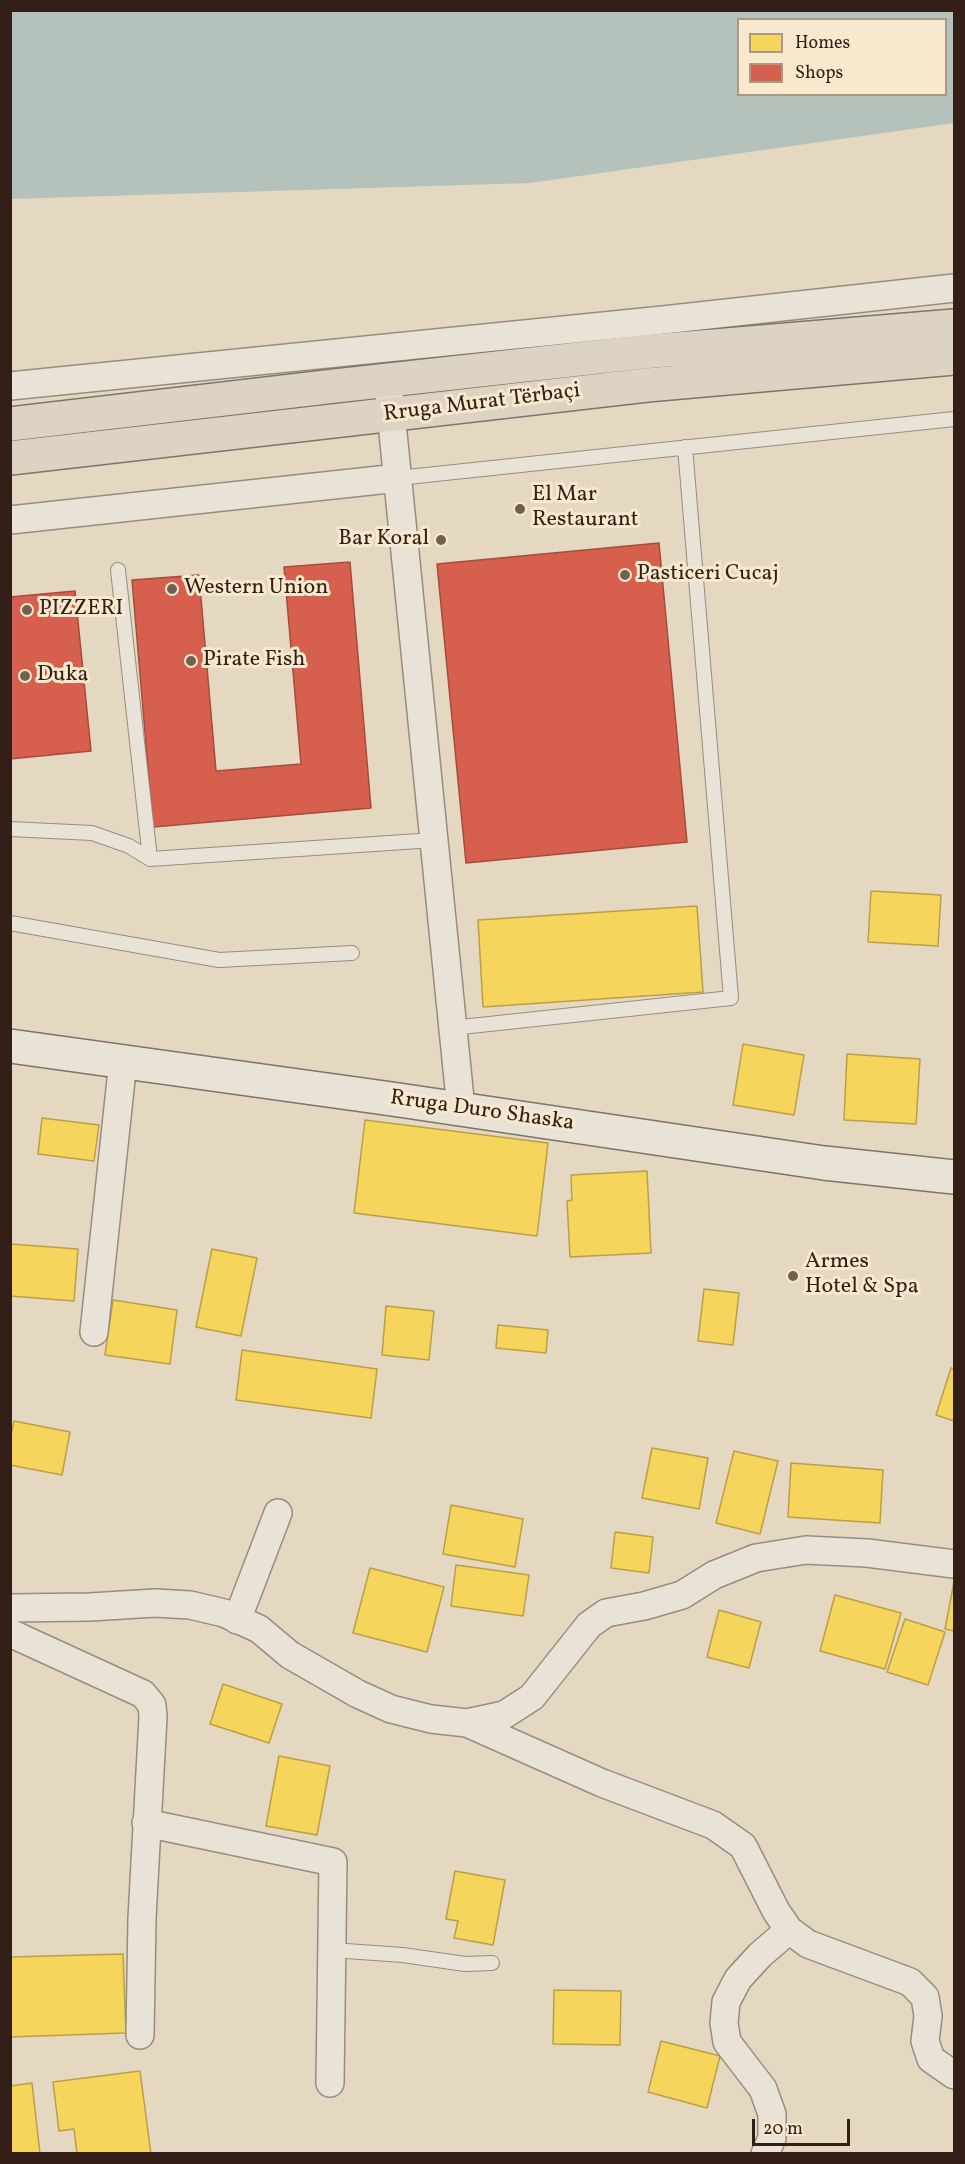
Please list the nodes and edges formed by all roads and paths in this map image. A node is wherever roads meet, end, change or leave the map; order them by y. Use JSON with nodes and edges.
{"nodes":[{"id":1,"x":954,"y":288,"type":"edge"},
{"id":2,"x":954,"y":326,"type":"edge"},
{"id":3,"x":954,"y":358,"type":"edge"},
{"id":4,"x":387,"y":380,"type":"junction"},
{"id":5,"x":10,"y":386,"type":"edge"},
{"id":6,"x":392,"y":415,"type":"junction"},
{"id":7,"x":954,"y":419,"type":"edge"},
{"id":8,"x":10,"y":424,"type":"edge"},
{"id":9,"x":685,"y":447,"type":"junction"},
{"id":10,"x":10,"y":458,"type":"edge"},
{"id":11,"x":398,"y":478,"type":"junction"},
{"id":12,"x":10,"y":520,"type":"edge"},
{"id":13,"x":118,"y":570,"type":"dead end"},
{"id":14,"x":10,"y":829,"type":"edge"},
{"id":15,"x":434,"y":840,"type":"junction"},
{"id":16,"x":150,"y":859,"type":"junction"},
{"id":17,"x":10,"y":923,"type":"edge"},
{"id":18,"x":352,"y":953,"type":"dead end"},
{"id":19,"x":452,"y":1028,"type":"junction"},
{"id":20,"x":10,"y":1046,"type":"edge"},
{"id":21,"x":123,"y":1061,"type":"junction"},
{"id":22,"x":461,"y":1108,"type":"junction"},
{"id":23,"x":954,"y":1177,"type":"edge"},
{"id":24,"x":94,"y":1332,"type":"dead end"},
{"id":25,"x":278,"y":1513,"type":"dead end"},
{"id":26,"x":954,"y":1564,"type":"edge"},
{"id":27,"x":10,"y":1608,"type":"edge"},
{"id":28,"x":237,"y":1620,"type":"junction"},
{"id":29,"x":10,"y":1633,"type":"edge"},
{"id":30,"x":467,"y":1723,"type":"junction"},
{"id":31,"x":146,"y":1823,"type":"junction"},
{"id":32,"x":789,"y":1930,"type":"junction"},
{"id":33,"x":332,"y":1950,"type":"junction"},
{"id":34,"x":492,"y":1963,"type":"dead end"},
{"id":35,"x":140,"y":2035,"type":"dead end"},
{"id":36,"x":954,"y":2075,"type":"edge"},
{"id":37,"x":330,"y":2083,"type":"dead end"},
{"id":38,"x":765,"y":2154,"type":"edge"}],
"edges":[{"from":1,"to":5,"type":"street"},
{"from":2,"to":4,"type":"main road","name":"Rruga Murat Tërbaçi"},
{"from":3,"to":6,"type":"main road","name":"Rruga Murat Tërbaçi"},
{"from":4,"to":6,"type":"street"},
{"from":4,"to":8,"type":"main road","name":"Rruga Murat Tërbaçi"},
{"from":6,"to":10,"type":"main road","name":"Rruga Murat Tërbaçi"},
{"from":6,"to":11,"type":"street"},
{"from":7,"to":9,"type":"lane"},
{"from":9,"to":11,"type":"lane"},
{"from":9,"to":19,"type":"lane"},
{"from":11,"to":12,"type":"street"},
{"from":11,"to":15,"type":"street"},
{"from":13,"to":16,"type":"lane"},
{"from":14,"to":16,"type":"lane"},
{"from":15,"to":16,"type":"lane"},
{"from":15,"to":19,"type":"street"},
{"from":17,"to":18,"type":"lane"},
{"from":19,"to":22,"type":"street"},
{"from":20,"to":21,"type":"main road","name":"Rruga Duro Shaska"},
{"from":21,"to":22,"type":"main road","name":"Rruga Duro Shaska"},
{"from":21,"to":24,"type":"street"},
{"from":22,"to":23,"type":"main road","name":"Rruga Duro Shaska"},
{"from":25,"to":28,"type":"street"},
{"from":26,"to":30,"type":"street"},
{"from":27,"to":28,"type":"street"},
{"from":28,"to":30,"type":"street"},
{"from":29,"to":31,"type":"street"},
{"from":30,"to":32,"type":"street"},
{"from":31,"to":33,"type":"street"},
{"from":31,"to":35,"type":"street"},
{"from":32,"to":36,"type":"street"},
{"from":32,"to":38,"type":"street"},
{"from":33,"to":34,"type":"lane"},
{"from":33,"to":37,"type":"street"}]}
